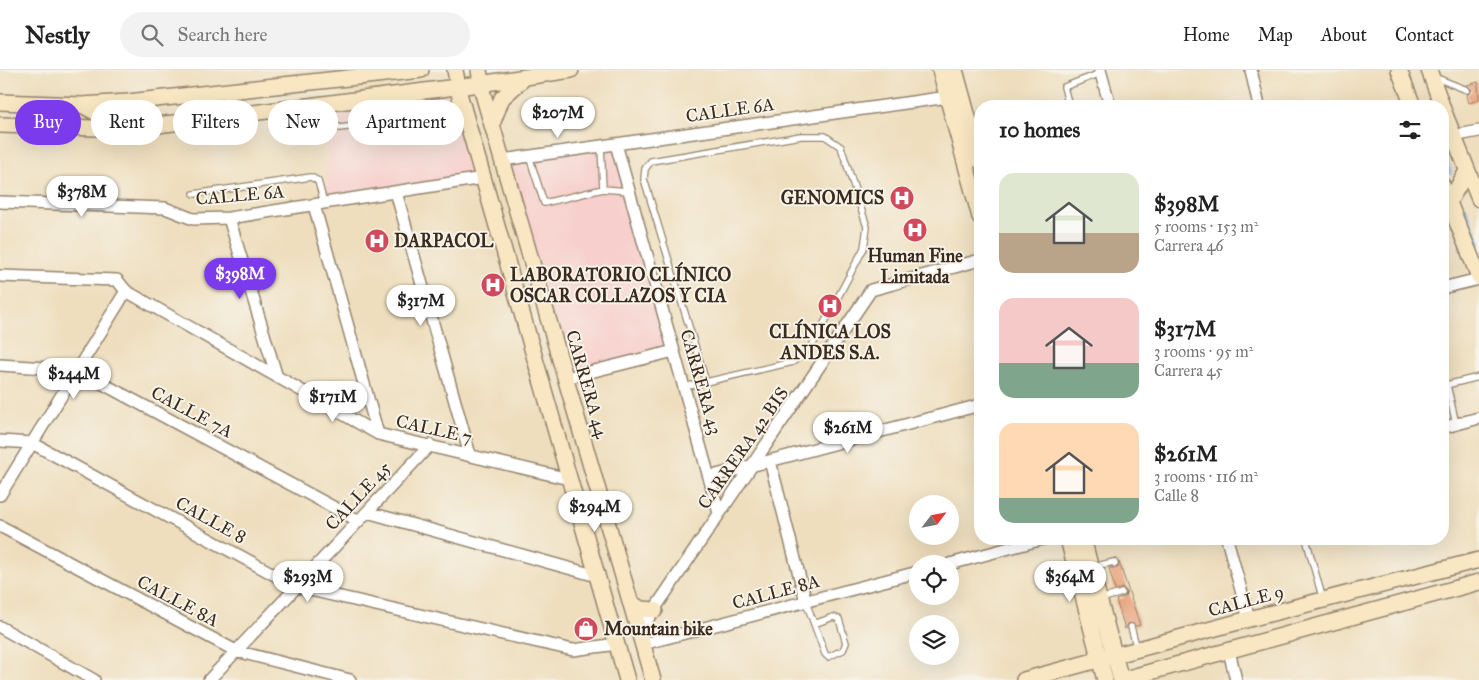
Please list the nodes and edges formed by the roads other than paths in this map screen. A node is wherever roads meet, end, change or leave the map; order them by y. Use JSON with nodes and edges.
{"nodes":[{"id":1,"x":419,"y":70,"type":"edge"},
{"id":2,"x":454,"y":70,"type":"edge"},
{"id":3,"x":572,"y":70,"type":"edge"},
{"id":4,"x":940,"y":70,"type":"edge"},
{"id":5,"x":955,"y":70,"type":"edge"},
{"id":6,"x":1251,"y":70,"type":"edge"},
{"id":7,"x":1399,"y":70,"type":"edge"},
{"id":8,"x":1100,"y":71,"type":"edge"},
{"id":9,"x":1430,"y":73,"type":"edge"},
{"id":10,"x":480,"y":77,"type":"edge"},
{"id":11,"x":526,"y":77,"type":"junction"},
{"id":12,"x":457,"y":87,"type":"junction"},
{"id":13,"x":1466,"y":90,"type":"dead end"},
{"id":14,"x":405,"y":93,"type":"junction"},
{"id":15,"x":955,"y":96,"type":"junction"},
{"id":16,"x":2,"y":98,"type":"edge"},
{"id":17,"x":1068,"y":100,"type":"edge"},
{"id":18,"x":1108,"y":100,"type":"edge"},
{"id":19,"x":1258,"y":100,"type":"edge"},
{"id":20,"x":1411,"y":100,"type":"edge"},
{"id":21,"x":1440,"y":100,"type":"edge"},
{"id":22,"x":338,"y":102,"type":"edge"},
{"id":23,"x":82,"y":105,"type":"junction"},
{"id":24,"x":91,"y":110,"type":"edge"},
{"id":25,"x":268,"y":111,"type":"edge"},
{"id":26,"x":163,"y":124,"type":"edge"},
{"id":27,"x":0,"y":125,"type":"edge"},
{"id":28,"x":492,"y":125,"type":"junction"},
{"id":29,"x":1449,"y":125,"type":"edge"},
{"id":30,"x":338,"y":127,"type":"edge"},
{"id":31,"x":91,"y":128,"type":"edge"},
{"id":32,"x":1479,"y":131,"type":"edge"},
{"id":33,"x":974,"y":134,"type":"edge"},
{"id":34,"x":1453,"y":136,"type":"junction"},
{"id":35,"x":616,"y":144,"type":"junction"},
{"id":36,"x":601,"y":146,"type":"junction"},
{"id":37,"x":529,"y":156,"type":"junction"},
{"id":38,"x":502,"y":160,"type":"junction"},
{"id":39,"x":1467,"y":171,"type":"junction"},
{"id":40,"x":483,"y":178,"type":"junction"},
{"id":41,"x":974,"y":188,"type":"edge"},
{"id":42,"x":603,"y":189,"type":"junction"},
{"id":43,"x":629,"y":190,"type":"junction"},
{"id":44,"x":396,"y":192,"type":"junction"},
{"id":45,"x":194,"y":194,"type":"dead end"},
{"id":46,"x":1479,"y":199,"type":"edge"},
{"id":47,"x":0,"y":202,"type":"edge"},
{"id":48,"x":1449,"y":202,"type":"joint"},
{"id":49,"x":319,"y":204,"type":"junction"},
{"id":50,"x":229,"y":218,"type":"junction"},
{"id":51,"x":974,"y":262,"type":"edge"},
{"id":52,"x":0,"y":276,"type":"edge"},
{"id":53,"x":1479,"y":278,"type":"edge"},
{"id":54,"x":1449,"y":286,"type":"edge"},
{"id":55,"x":126,"y":291,"type":"junction"},
{"id":56,"x":528,"y":334,"type":"junction"},
{"id":57,"x":674,"y":351,"type":"junction"},
{"id":58,"x":0,"y":365,"type":"edge"},
{"id":59,"x":77,"y":370,"type":"junction"},
{"id":60,"x":276,"y":374,"type":"junction"},
{"id":61,"x":566,"y":378,"type":"junction"},
{"id":62,"x":1479,"y":378,"type":"edge"},
{"id":63,"x":706,"y":382,"type":"junction"},
{"id":64,"x":1449,"y":384,"type":"edge"},
{"id":65,"x":684,"y":387,"type":"junction"},
{"id":66,"x":1449,"y":399,"type":"edge"},
{"id":67,"x":974,"y":407,"type":"edge"},
{"id":68,"x":1479,"y":418,"type":"edge"},
{"id":69,"x":1456,"y":424,"type":"junction"},
{"id":70,"x":1449,"y":426,"type":"edge"},
{"id":71,"x":378,"y":434,"type":"junction"},
{"id":72,"x":0,"y":441,"type":"edge"},
{"id":73,"x":32,"y":443,"type":"junction"},
{"id":74,"x":430,"y":445,"type":"junction"},
{"id":75,"x":470,"y":455,"type":"junction"},
{"id":76,"x":770,"y":461,"type":"junction"},
{"id":77,"x":754,"y":465,"type":"junction"},
{"id":78,"x":709,"y":477,"type":"junction"},
{"id":79,"x":569,"y":479,"type":"junction"},
{"id":80,"x":0,"y":495,"type":"edge"},
{"id":81,"x":603,"y":506,"type":"junction"},
{"id":82,"x":719,"y":513,"type":"junction"},
{"id":83,"x":363,"y":516,"type":"junction"},
{"id":84,"x":0,"y":526,"type":"edge"},
{"id":85,"x":586,"y":538,"type":"junction"},
{"id":86,"x":1021,"y":545,"type":"edge"},
{"id":87,"x":1070,"y":545,"type":"edge"},
{"id":88,"x":1085,"y":545,"type":"edge"},
{"id":89,"x":1229,"y":545,"type":"edge"},
{"id":90,"x":1308,"y":545,"type":"edge"},
{"id":91,"x":1479,"y":560,"type":"edge"},
{"id":92,"x":959,"y":562,"type":"edge"},
{"id":93,"x":1114,"y":564,"type":"dead end"},
{"id":94,"x":1091,"y":568,"type":"junction"},
{"id":95,"x":909,"y":574,"type":"edge"},
{"id":96,"x":597,"y":576,"type":"junction"},
{"id":97,"x":1478,"y":584,"type":"edge"},
{"id":98,"x":297,"y":587,"type":"junction"},
{"id":99,"x":1123,"y":594,"type":"dead end"},
{"id":100,"x":1099,"y":599,"type":"junction"},
{"id":101,"x":1323,"y":600,"type":"junction"},
{"id":102,"x":630,"y":602,"type":"junction"},
{"id":103,"x":806,"y":602,"type":"junction"},
{"id":104,"x":655,"y":610,"type":"junction"},
{"id":105,"x":1249,"y":619,"type":"junction"},
{"id":106,"x":814,"y":624,"type":"junction"},
{"id":107,"x":0,"y":627,"type":"edge"},
{"id":108,"x":1131,"y":627,"type":"dead end"},
{"id":109,"x":641,"y":638,"type":"junction"},
{"id":110,"x":617,"y":644,"type":"junction"},
{"id":111,"x":236,"y":651,"type":"junction"},
{"id":112,"x":1138,"y":651,"type":"junction"},
{"id":113,"x":1229,"y":651,"type":"junction"},
{"id":114,"x":1108,"y":658,"type":"junction"},
{"id":115,"x":94,"y":680,"type":"edge"},
{"id":116,"x":209,"y":680,"type":"edge"},
{"id":117,"x":350,"y":680,"type":"edge"},
{"id":118,"x":627,"y":680,"type":"edge"},
{"id":119,"x":653,"y":680,"type":"edge"},
{"id":120,"x":1024,"y":680,"type":"edge"},
{"id":121,"x":1105,"y":680,"type":"edge"},
{"id":122,"x":1121,"y":680,"type":"edge"},
{"id":123,"x":1236,"y":680,"type":"edge"}],
"edges":[{"from":1,"to":23,"type":"main road"},
{"from":2,"to":12,"type":"main road"},
{"from":3,"to":11,"type":"main road"},
{"from":4,"to":15,"type":"main road"},
{"from":5,"to":15,"type":"main road"},
{"from":6,"to":19,"type":"street"},
{"from":7,"to":20,"type":"main road"},
{"from":8,"to":17,"type":"lane"},
{"from":8,"to":18,"type":"street"},
{"from":9,"to":13,"type":"lane"},
{"from":9,"to":21,"type":"main road"},
{"from":10,"to":11,"type":"main road"},
{"from":10,"to":12,"type":"main road"},
{"from":10,"to":28,"type":"main road","name":"CARRERA 44"},
{"from":11,"to":28,"type":"main road"},
{"from":12,"to":14,"type":"main road"},
{"from":12,"to":40,"type":"main road"},
{"from":14,"to":22,"type":"main road"},
{"from":14,"to":30,"type":"lane"},
{"from":15,"to":33,"type":"main road"},
{"from":15,"to":35,"type":"street","name":"CALLE 6A"},
{"from":15,"to":41,"type":"main road"},
{"from":16,"to":23,"type":"main road"},
{"from":23,"to":24,"type":"main road"},
{"from":25,"to":26,"type":"main road"},
{"from":27,"to":31,"type":"main road"},
{"from":28,"to":38,"type":"main road","name":"CARRERA 44"},
{"from":29,"to":34,"type":"main road"},
{"from":32,"to":34,"type":"street"},
{"from":34,"to":39,"type":"main road"},
{"from":35,"to":36,"type":"street","name":"CALLE 6A"},
{"from":35,"to":43,"type":"street","name":"CARRERA 43"},
{"from":36,"to":37,"type":"street","name":"CALLE 6A"},
{"from":36,"to":42,"type":"lane"},
{"from":37,"to":38,"type":"street","name":"CALLE 6A"},
{"from":37,"to":42,"type":"lane"},
{"from":38,"to":61,"type":"main road","name":"CARRERA 44"},
{"from":39,"to":46,"type":"main road"},
{"from":39,"to":48,"type":"main road"},
{"from":40,"to":44,"type":"street","name":"CALLE 6A"},
{"from":40,"to":56,"type":"main road"},
{"from":42,"to":43,"type":"lane"},
{"from":43,"to":57,"type":"street","name":"CARRERA 43"},
{"from":44,"to":49,"type":"street","name":"CALLE 6A"},
{"from":44,"to":75,"type":"street"},
{"from":45,"to":49,"type":"lane"},
{"from":47,"to":50,"type":"street","name":"CALLE 6A"},
{"from":48,"to":53,"type":"main road"},
{"from":49,"to":50,"type":"street","name":"CALLE 6A"},
{"from":49,"to":71,"type":"street"},
{"from":50,"to":60,"type":"street"},
{"from":51,"to":77,"type":"street","name":"CARRERA 42 BIS"},
{"from":52,"to":55,"type":"street","name":"CALLE 7"},
{"from":53,"to":54,"type":"street"},
{"from":55,"to":59,"type":"street"},
{"from":55,"to":60,"type":"street","name":"CALLE 7"},
{"from":56,"to":61,"type":"main road"},
{"from":56,"to":79,"type":"main road"},
{"from":57,"to":61,"type":"street"},
{"from":57,"to":65,"type":"street","name":"CARRERA 43"},
{"from":58,"to":59,"type":"street","name":"CALLE 7A"},
{"from":59,"to":73,"type":"street"},
{"from":59,"to":83,"type":"street","name":"CALLE 7A"},
{"from":60,"to":71,"type":"street","name":"CALLE 7"},
{"from":61,"to":81,"type":"main road","name":"CARRERA 44"},
{"from":62,"to":64,"type":"lane"},
{"from":63,"to":63,"type":"lane"},
{"from":63,"to":65,"type":"lane"},
{"from":65,"to":78,"type":"street","name":"CARRERA 43"},
{"from":66,"to":69,"type":"lane"},
{"from":67,"to":76,"type":"street"},
{"from":68,"to":69,"type":"street"},
{"from":69,"to":70,"type":"street"},
{"from":71,"to":74,"type":"street","name":"CALLE 7"},
{"from":72,"to":73,"type":"street","name":"CALLE 8"},
{"from":73,"to":80,"type":"street"},
{"from":73,"to":98,"type":"street","name":"CALLE 8"},
{"from":74,"to":75,"type":"street","name":"CALLE 7"},
{"from":74,"to":83,"type":"street","name":"CALLE 45"},
{"from":75,"to":79,"type":"street","name":"CALLE 7"},
{"from":76,"to":77,"type":"street"},
{"from":76,"to":103,"type":"street"},
{"from":77,"to":78,"type":"street"},
{"from":77,"to":82,"type":"street","name":"CARRERA 42 BIS"},
{"from":78,"to":82,"type":"street","name":"CARRERA 43"},
{"from":79,"to":85,"type":"main road"},
{"from":81,"to":85,"type":"main road"},
{"from":81,"to":102,"type":"main road","name":"CARRERA 44"},
{"from":82,"to":104,"type":"street","name":"CARRERA 42 BIS"},
{"from":83,"to":96,"type":"street","name":"CALLE 7A"},
{"from":83,"to":98,"type":"street","name":"CALLE 45"},
{"from":84,"to":111,"type":"street","name":"CALLE 8A"},
{"from":85,"to":96,"type":"main road"},
{"from":86,"to":92,"type":"street"},
{"from":87,"to":114,"type":"main road"},
{"from":88,"to":94,"type":"main road"},
{"from":89,"to":105,"type":"street"},
{"from":90,"to":101,"type":"lane"},
{"from":91,"to":101,"type":"main road","name":"CALLE 9"},
{"from":93,"to":94,"type":"lane"},
{"from":94,"to":100,"type":"main road"},
{"from":95,"to":103,"type":"street","name":"CALLE 8A"},
{"from":96,"to":110,"type":"main road"},
{"from":97,"to":113,"type":"main road"},
{"from":98,"to":110,"type":"street","name":"CALLE 8"},
{"from":98,"to":111,"type":"street","name":"CALLE 45"},
{"from":99,"to":100,"type":"lane"},
{"from":100,"to":114,"type":"main road"},
{"from":101,"to":105,"type":"main road","name":"CALLE 9"},
{"from":102,"to":104,"type":"main road"},
{"from":102,"to":109,"type":"main road","name":"CARRERA 44"},
{"from":103,"to":106,"type":"lane"},
{"from":103,"to":109,"type":"street","name":"CALLE 8A"},
{"from":104,"to":109,"type":"street","name":"CARRERA 42 BIS"},
{"from":105,"to":112,"type":"main road","name":"CALLE 9"},
{"from":106,"to":106,"type":"lane"},
{"from":107,"to":115,"type":"street"},
{"from":108,"to":112,"type":"lane"},
{"from":109,"to":119,"type":"main road","name":"CARRERA 44"},
{"from":110,"to":118,"type":"main road"},
{"from":111,"to":116,"type":"street","name":"CALLE 45"},
{"from":111,"to":117,"type":"street","name":"CALLE 8A"},
{"from":112,"to":114,"type":"main road","name":"CALLE 9"},
{"from":113,"to":122,"type":"main road"},
{"from":113,"to":123,"type":"street"},
{"from":114,"to":120,"type":"main road","name":"CALLE 9"},
{"from":114,"to":121,"type":"main road"},
{"from":114,"to":122,"type":"main road"}]}
